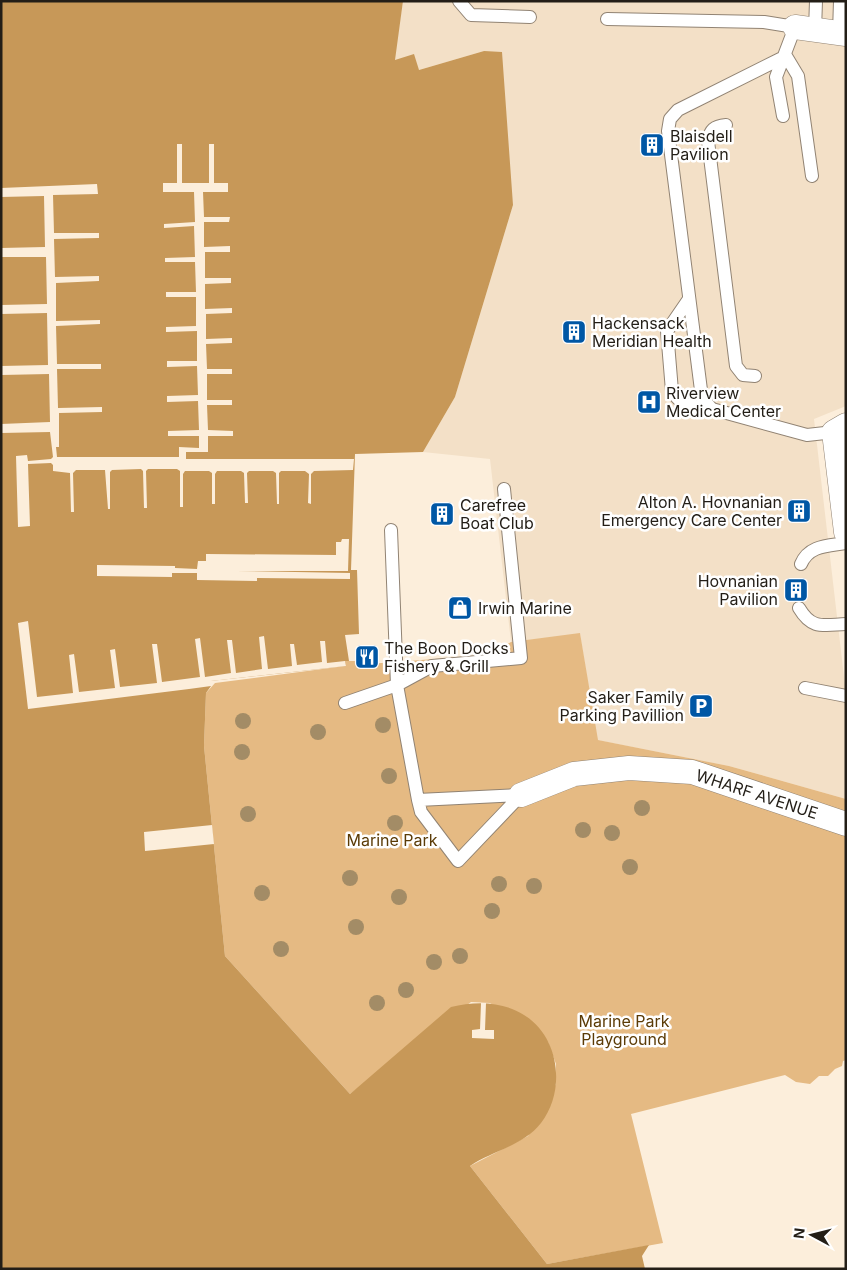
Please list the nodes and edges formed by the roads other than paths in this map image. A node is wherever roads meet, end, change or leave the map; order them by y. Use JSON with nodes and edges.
{"nodes":[{"id":1,"x":459,"y":1,"type":"edge"},
{"id":2,"x":816,"y":1,"type":"edge"},
{"id":3,"x":840,"y":1,"type":"edge"},
{"id":4,"x":530,"y":17,"type":"dead end"},
{"id":5,"x":606,"y":19,"type":"dead end"},
{"id":6,"x":805,"y":29,"type":"junction"},
{"id":7,"x":842,"y":34,"type":"edge"},
{"id":8,"x":786,"y":56,"type":"junction"},
{"id":9,"x":783,"y":116,"type":"dead end"},
{"id":10,"x":726,"y":125,"type":"dead end"},
{"id":11,"x":812,"y":176,"type":"dead end"},
{"id":12,"x":688,"y":299,"type":"junction"},
{"id":13,"x":755,"y":376,"type":"dead end"},
{"id":14,"x":712,"y":409,"type":"junction"},
{"id":15,"x":840,"y":429,"type":"edge"},
{"id":16,"x":504,"y":489,"type":"dead end"},
{"id":17,"x":391,"y":530,"type":"dead end"},
{"id":18,"x":846,"y":532,"type":"edge"},
{"id":19,"x":846,"y":543,"type":"edge"},
{"id":20,"x":801,"y":564,"type":"dead end"},
{"id":21,"x":800,"y":608,"type":"dead end"},
{"id":22,"x":846,"y":624,"type":"edge"},
{"id":23,"x":397,"y":685,"type":"junction"},
{"id":24,"x":805,"y":688,"type":"dead end"},
{"id":25,"x":846,"y":696,"type":"edge"},
{"id":26,"x":345,"y":703,"type":"dead end"},
{"id":27,"x":521,"y":795,"type":"junction"},
{"id":28,"x":418,"y":800,"type":"junction"},
{"id":29,"x":846,"y":824,"type":"edge"}],
"edges":[{"from":1,"to":4,"type":"lane"},
{"from":2,"to":6,"type":"lane"},
{"from":3,"to":7,"type":"lane"},
{"from":5,"to":6,"type":"lane"},
{"from":6,"to":7,"type":"street"},
{"from":6,"to":8,"type":"lane"},
{"from":8,"to":9,"type":"lane"},
{"from":8,"to":11,"type":"lane"},
{"from":8,"to":12,"type":"lane"},
{"from":10,"to":13,"type":"lane"},
{"from":12,"to":14,"type":"lane"},
{"from":12,"to":14,"type":"lane"},
{"from":14,"to":15,"type":"lane"},
{"from":15,"to":18,"type":"street"},
{"from":16,"to":23,"type":"lane"},
{"from":17,"to":23,"type":"lane"},
{"from":19,"to":20,"type":"lane"},
{"from":21,"to":22,"type":"lane"},
{"from":23,"to":26,"type":"lane"},
{"from":23,"to":28,"type":"lane"},
{"from":24,"to":25,"type":"lane"},
{"from":27,"to":28,"type":"lane"},
{"from":27,"to":28,"type":"lane"},
{"from":27,"to":29,"type":"street","name":"WHARF AVENUE"}]}
